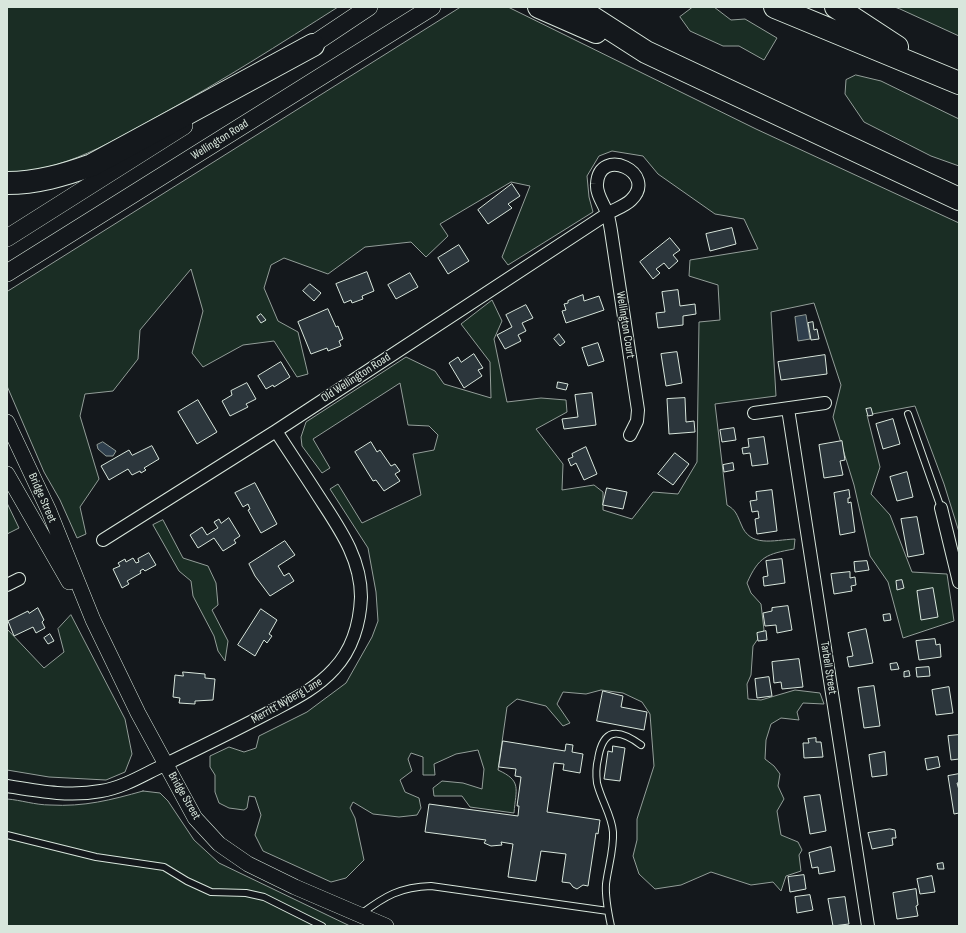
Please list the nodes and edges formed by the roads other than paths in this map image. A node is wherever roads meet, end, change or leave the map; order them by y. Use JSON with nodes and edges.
{"nodes":[{"id":1,"x":369,"y":7,"type":"edge"},
{"id":2,"x":432,"y":7,"type":"edge"},
{"id":3,"x":576,"y":7,"type":"edge"},
{"id":4,"x":775,"y":7,"type":"edge"},
{"id":5,"x":836,"y":7,"type":"edge"},
{"id":6,"x":540,"y":8,"type":"edge"},
{"id":7,"x":313,"y":45,"type":"junction"},
{"id":8,"x":646,"y":52,"type":"junction"},
{"id":9,"x":950,"y":80,"type":"edge"},
{"id":10,"x":7,"y":182,"type":"edge"},
{"id":11,"x":959,"y":199,"type":"edge"},
{"id":12,"x":607,"y":214,"type":"joint"},
{"id":13,"x":7,"y":238,"type":"edge"},
{"id":14,"x":7,"y":273,"type":"edge"},
{"id":15,"x":826,"y":403,"type":"dead end"},
{"id":16,"x":788,"y":409,"type":"junction"},
{"id":17,"x":754,"y":413,"type":"dead end"},
{"id":18,"x":908,"y":414,"type":"dead end"},
{"id":19,"x":7,"y":422,"type":"edge"},
{"id":20,"x":276,"y":431,"type":"junction"},
{"id":21,"x":630,"y":435,"type":"dead end"},
{"id":22,"x":7,"y":474,"type":"edge"},
{"id":23,"x":941,"y":508,"type":"joint"},
{"id":24,"x":103,"y":540,"type":"dead end"},
{"id":25,"x":18,"y":579,"type":"dead end"},
{"id":26,"x":959,"y":582,"type":"edge"},
{"id":27,"x":7,"y":585,"type":"edge"},
{"id":28,"x":93,"y":620,"type":"junction"},
{"id":29,"x":642,"y":746,"type":"dead end"},
{"id":30,"x":166,"y":764,"type":"junction"},
{"id":31,"x":7,"y":786,"type":"edge"},
{"id":32,"x":7,"y":835,"type":"edge"},
{"id":33,"x":608,"y":911,"type":"junction"},
{"id":34,"x":359,"y":915,"type":"junction"},
{"id":35,"x":322,"y":926,"type":"edge"},
{"id":36,"x":386,"y":926,"type":"edge"},
{"id":37,"x":611,"y":926,"type":"edge"},
{"id":38,"x":868,"y":926,"type":"edge"}],
"edges":[{"from":1,"to":7,"type":"main road"},
{"from":2,"to":14,"type":"main road","name":"Wellington Road"},
{"from":3,"to":8,"type":"highway"},
{"from":4,"to":9,"type":"highway"},
{"from":5,"to":9,"type":"highway"},
{"from":6,"to":8,"type":"highway"},
{"from":7,"to":10,"type":"highway"},
{"from":7,"to":13,"type":"main road"},
{"from":8,"to":11,"type":"highway"},
{"from":12,"to":20,"type":"street","name":"Old Wellington Road"},
{"from":12,"to":21,"type":"street","name":"Wellington Court"},
{"from":15,"to":16,"type":"street"},
{"from":16,"to":17,"type":"street"},
{"from":16,"to":38,"type":"street","name":"Tarbell Street"},
{"from":18,"to":23,"type":"lane"},
{"from":19,"to":28,"type":"street","name":"Bridge Street"},
{"from":20,"to":24,"type":"street","name":"Old Wellington Road"},
{"from":20,"to":30,"type":"street","name":"Merritt Nyberg Lane"},
{"from":22,"to":28,"type":"street","name":"Bridge Street"},
{"from":23,"to":26,"type":"street"},
{"from":25,"to":27,"type":"street"},
{"from":28,"to":30,"type":"street","name":"Bridge Street"},
{"from":29,"to":33,"type":"lane"},
{"from":30,"to":31,"type":"street","name":"Merritt Nyberg Lane"},
{"from":30,"to":34,"type":"street","name":"Bridge Street"},
{"from":32,"to":35,"type":"lane"},
{"from":33,"to":34,"type":"lane"},
{"from":33,"to":37,"type":"lane"},
{"from":34,"to":36,"type":"street","name":"Bridge Street"}]}
